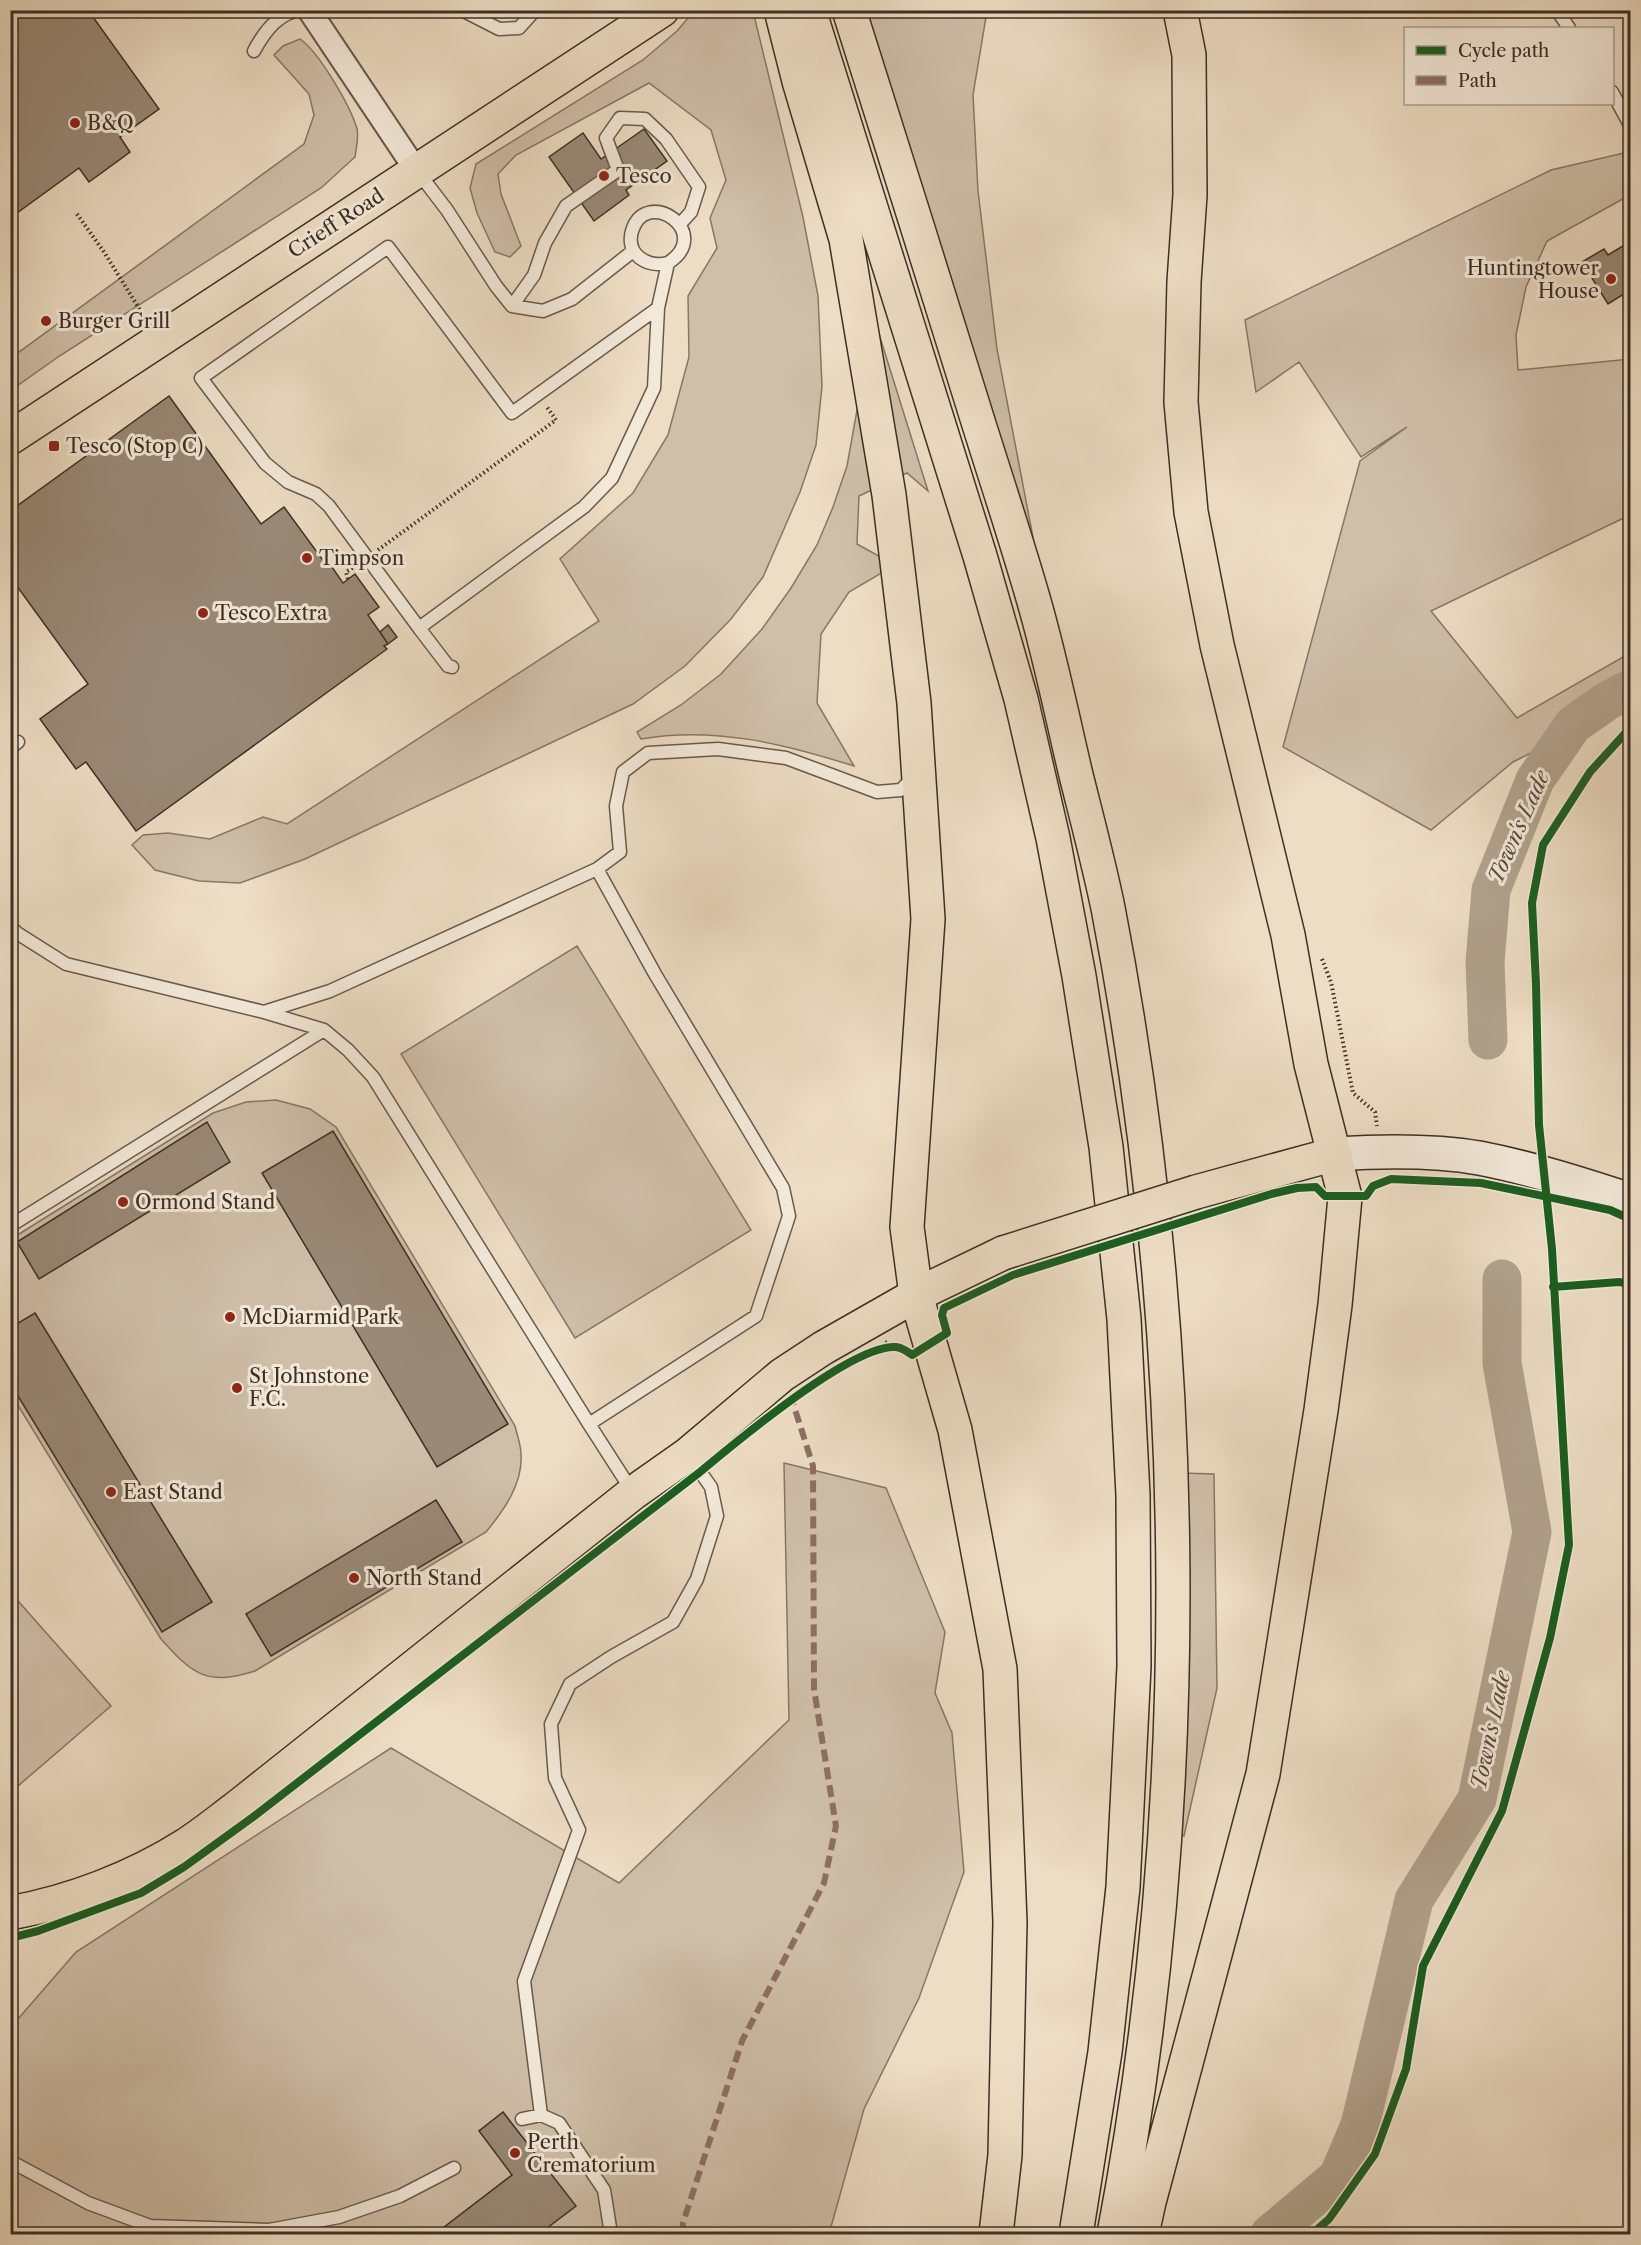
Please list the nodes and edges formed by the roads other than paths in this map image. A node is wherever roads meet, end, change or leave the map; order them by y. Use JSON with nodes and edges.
{"nodes":[{"id":1,"x":302,"y":10,"type":"edge"},
{"id":2,"x":309,"y":10,"type":"edge"},
{"id":3,"x":462,"y":10,"type":"edge"},
{"id":4,"x":535,"y":10,"type":"edge"},
{"id":5,"x":662,"y":10,"type":"edge"},
{"id":6,"x":781,"y":10,"type":"edge"},
{"id":7,"x":809,"y":10,"type":"edge"},
{"id":8,"x":849,"y":10,"type":"edge"},
{"id":9,"x":1180,"y":10,"type":"edge"},
{"id":10,"x":1557,"y":10,"type":"edge"},
{"id":11,"x":1568,"y":27,"type":"edge"},
{"id":12,"x":254,"y":51,"type":"dead end"},
{"id":13,"x":1614,"y":96,"type":"edge"},
{"id":14,"x":1630,"y":124,"type":"edge"},
{"id":15,"x":416,"y":170,"type":"junction"},
{"id":16,"x":680,"y":224,"type":"junction"},
{"id":17,"x":633,"y":251,"type":"junction"},
{"id":18,"x":668,"y":263,"type":"junction"},
{"id":19,"x":512,"y":306,"type":"junction"},
{"id":20,"x":658,"y":308,"type":"junction"},
{"id":21,"x":10,"y":438,"type":"edge"},
{"id":22,"x":419,"y":628,"type":"junction"},
{"id":23,"x":452,"y":667,"type":"dead end"},
{"id":24,"x":919,"y":770,"type":"junction"},
{"id":25,"x":597,"y":868,"type":"junction"},
{"id":26,"x":10,"y":926,"type":"edge"},
{"id":27,"x":264,"y":1012,"type":"junction"},
{"id":28,"x":324,"y":1030,"type":"junction"},
{"id":29,"x":1335,"y":1154,"type":"junction"},
{"id":30,"x":1630,"y":1200,"type":"edge"},
{"id":31,"x":10,"y":1226,"type":"edge"},
{"id":32,"x":916,"y":1295,"type":"junction"},
{"id":33,"x":589,"y":1424,"type":"junction"},
{"id":34,"x":687,"y":1455,"type":"junction"},
{"id":35,"x":633,"y":1493,"type":"junction"},
{"id":36,"x":10,"y":1913,"type":"edge"},
{"id":37,"x":541,"y":2115,"type":"junction"},
{"id":38,"x":522,"y":2119,"type":"dead end"},
{"id":39,"x":10,"y":2161,"type":"edge"},
{"id":40,"x":454,"y":2168,"type":"dead end"},
{"id":41,"x":150,"y":2226,"type":"junction"},
{"id":42,"x":173,"y":2235,"type":"edge"},
{"id":43,"x":610,"y":2235,"type":"edge"},
{"id":44,"x":996,"y":2235,"type":"edge"},
{"id":45,"x":1076,"y":2235,"type":"edge"},
{"id":46,"x":1114,"y":2235,"type":"edge"},
{"id":47,"x":1142,"y":2235,"type":"edge"}],
"edges":[{"from":1,"to":12,"type":"lane"},
{"from":2,"to":15,"type":"street"},
{"from":3,"to":4,"type":"lane"},
{"from":5,"to":15,"type":"main road","name":"Crieff Road"},
{"from":6,"to":24,"type":"main road"},
{"from":7,"to":45,"type":"main road"},
{"from":8,"to":46,"type":"main road"},
{"from":9,"to":29,"type":"main road"},
{"from":10,"to":11,"type":"lane"},
{"from":13,"to":14,"type":"lane"},
{"from":15,"to":19,"type":"lane"},
{"from":15,"to":21,"type":"main road","name":"Crieff Road"},
{"from":16,"to":17,"type":"lane"},
{"from":16,"to":18,"type":"lane"},
{"from":16,"to":19,"type":"lane"},
{"from":17,"to":18,"type":"lane"},
{"from":17,"to":19,"type":"lane"},
{"from":18,"to":20,"type":"lane"},
{"from":20,"to":22,"type":"lane"},
{"from":20,"to":22,"type":"lane"},
{"from":22,"to":23,"type":"lane"},
{"from":24,"to":25,"type":"lane"},
{"from":24,"to":32,"type":"main road"},
{"from":25,"to":27,"type":"lane"},
{"from":25,"to":33,"type":"lane"},
{"from":26,"to":27,"type":"lane"},
{"from":27,"to":28,"type":"lane"},
{"from":28,"to":31,"type":"lane"},
{"from":28,"to":33,"type":"lane"},
{"from":29,"to":30,"type":"main road"},
{"from":29,"to":32,"type":"main road","bridge":true},
{"from":29,"to":47,"type":"main road"},
{"from":32,"to":34,"type":"main road"},
{"from":32,"to":44,"type":"main road"},
{"from":33,"to":35,"type":"lane"},
{"from":34,"to":35,"type":"main road"},
{"from":34,"to":37,"type":"lane"},
{"from":35,"to":36,"type":"main road"},
{"from":37,"to":38,"type":"lane"},
{"from":37,"to":43,"type":"lane"},
{"from":39,"to":41,"type":"lane"},
{"from":40,"to":41,"type":"lane"},
{"from":41,"to":42,"type":"lane"}]}
